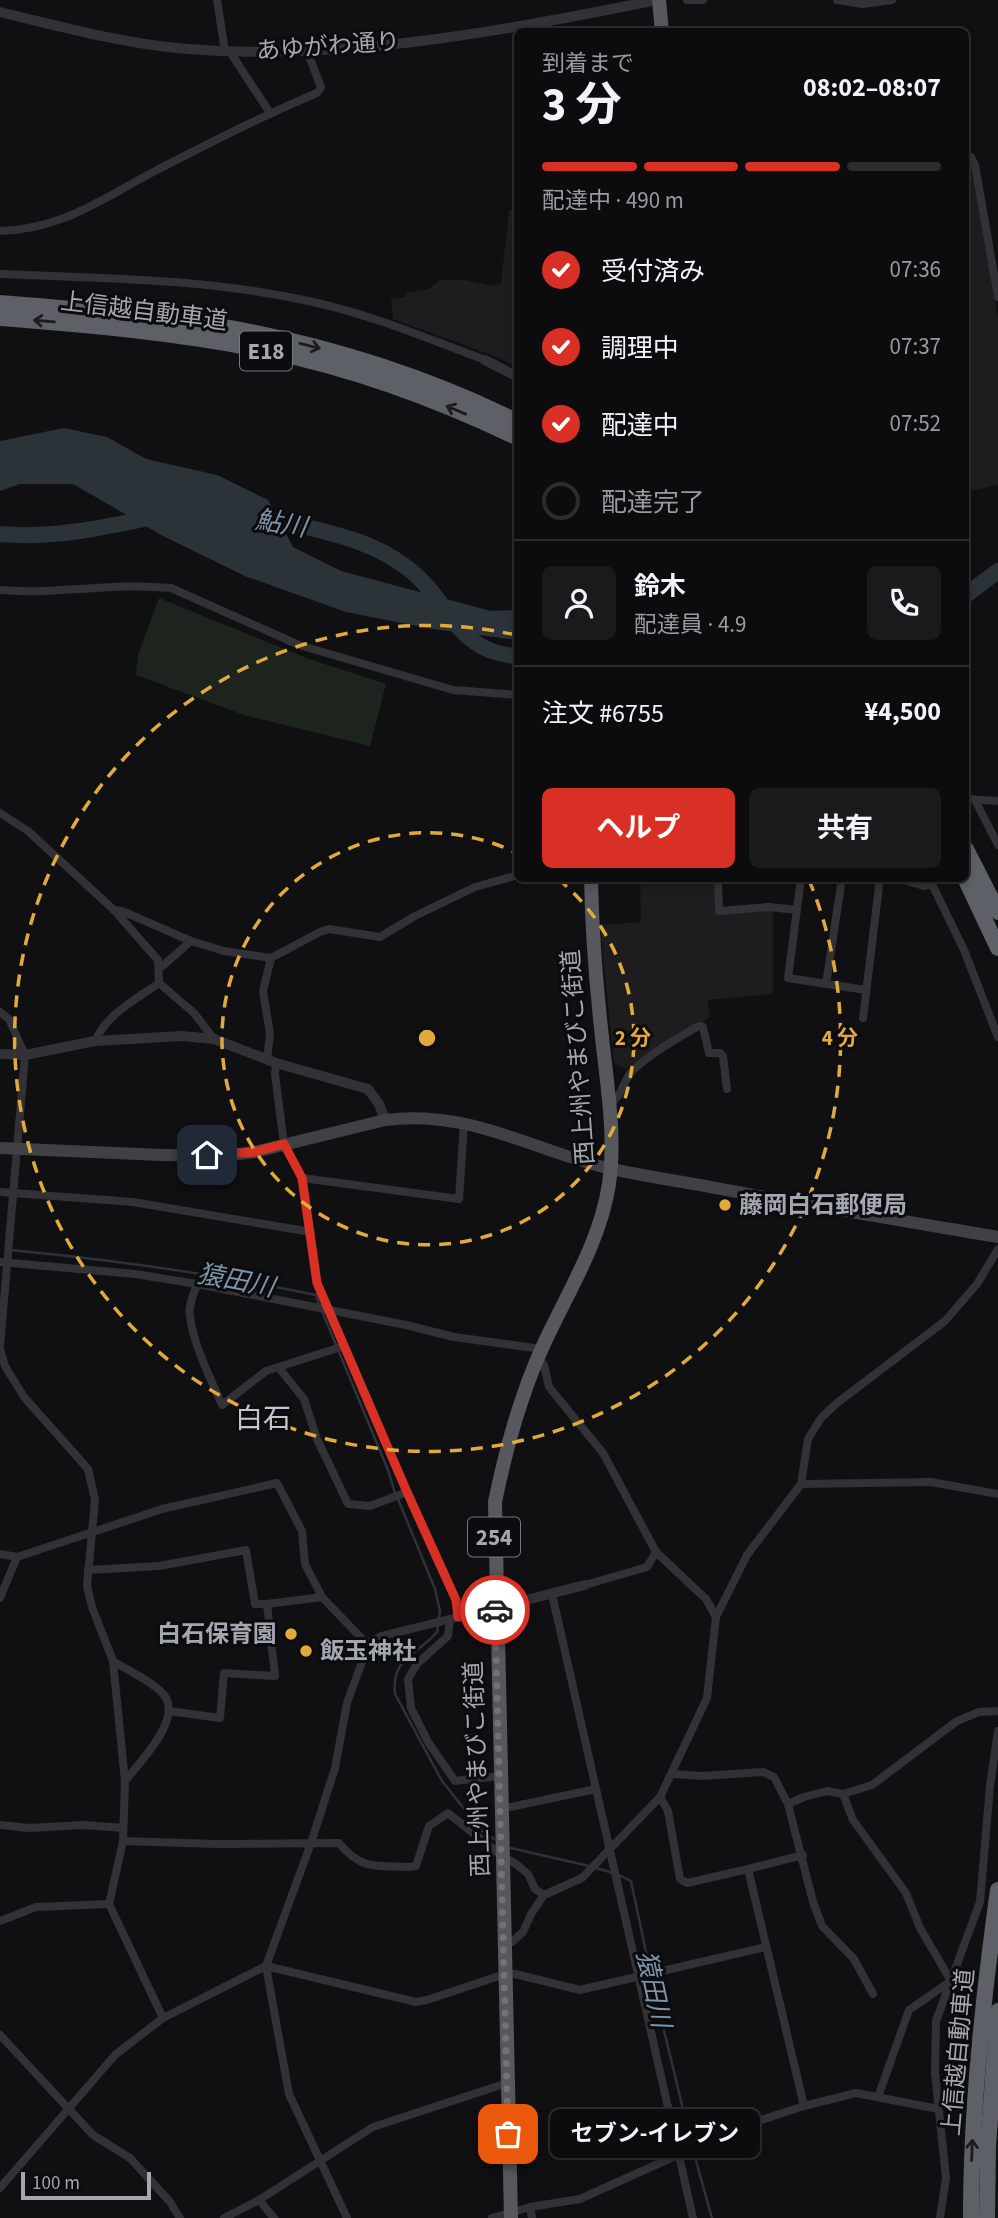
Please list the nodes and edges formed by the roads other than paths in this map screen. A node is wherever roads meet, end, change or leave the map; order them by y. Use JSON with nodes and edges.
{"nodes":[{"id":1,"x":217,"y":0,"type":"edge"},
{"id":2,"x":658,"y":0,"type":"edge"},
{"id":3,"x":687,"y":0,"type":"edge"},
{"id":4,"x":703,"y":0,"type":"edge"},
{"id":5,"x":838,"y":0,"type":"edge"},
{"id":6,"x":892,"y":0,"type":"edge"},
{"id":7,"x":0,"y":12,"type":"edge"},
{"id":8,"x":662,"y":28,"type":"edge"},
{"id":9,"x":227,"y":51,"type":"junction"},
{"id":10,"x":307,"y":51,"type":"junction"},
{"id":11,"x":270,"y":113,"type":"junction"},
{"id":12,"x":969,"y":156,"type":"edge"},
{"id":13,"x":0,"y":231,"type":"edge"},
{"id":14,"x":0,"y":274,"type":"edge"},
{"id":15,"x":998,"y":297,"type":"edge"},
{"id":16,"x":0,"y":303,"type":"edge"},
{"id":17,"x":0,"y":318,"type":"edge"},
{"id":18,"x":485,"y":360,"type":"joint"},
{"id":19,"x":514,"y":375,"type":"edge"},
{"id":20,"x":514,"y":420,"type":"edge"},
{"id":21,"x":514,"y":437,"type":"edge"},
{"id":22,"x":0,"y":590,"type":"edge"},
{"id":23,"x":514,"y":695,"type":"edge"},
{"id":24,"x":971,"y":799,"type":"edge"},
{"id":25,"x":998,"y":801,"type":"edge"},
{"id":26,"x":0,"y":813,"type":"edge"},
{"id":27,"x":998,"y":845,"type":"edge"},
{"id":28,"x":969,"y":855,"type":"edge"},
{"id":29,"x":514,"y":876,"type":"edge"},
{"id":30,"x":592,"y":882,"type":"edge"},
{"id":31,"x":718,"y":882,"type":"edge"},
{"id":32,"x":800,"y":882,"type":"edge"},
{"id":33,"x":841,"y":882,"type":"edge"},
{"id":34,"x":880,"y":882,"type":"edge"},
{"id":35,"x":910,"y":882,"type":"edge"},
{"id":36,"x":930,"y":882,"type":"edge"},
{"id":37,"x":931,"y":882,"type":"edge"},
{"id":38,"x":967,"y":882,"type":"edge"},
{"id":39,"x":114,"y":910,"type":"junction"},
{"id":40,"x":797,"y":910,"type":"junction"},
{"id":41,"x":998,"y":912,"type":"edge"},
{"id":42,"x":191,"y":941,"type":"junction"},
{"id":43,"x":998,"y":948,"type":"edge"},
{"id":44,"x":271,"y":958,"type":"junction"},
{"id":45,"x":159,"y":969,"type":"junction"},
{"id":46,"x":159,"y":983,"type":"junction"},
{"id":47,"x":826,"y":984,"type":"junction"},
{"id":48,"x":866,"y":990,"type":"junction"},
{"id":49,"x":0,"y":1012,"type":"edge"},
{"id":50,"x":863,"y":1018,"type":"dead end"},
{"id":51,"x":998,"y":1037,"type":"edge"},
{"id":52,"x":215,"y":1039,"type":"junction"},
{"id":53,"x":95,"y":1041,"type":"junction"},
{"id":54,"x":0,"y":1054,"type":"edge"},
{"id":55,"x":24,"y":1055,"type":"junction"},
{"id":56,"x":272,"y":1062,"type":"junction"},
{"id":57,"x":726,"y":1088,"type":"dead end"},
{"id":58,"x":609,"y":1104,"type":"junction"},
{"id":59,"x":385,"y":1120,"type":"junction"},
{"id":60,"x":464,"y":1122,"type":"junction"},
{"id":61,"x":284,"y":1144,"type":"junction"},
{"id":62,"x":0,"y":1148,"type":"edge"},
{"id":63,"x":17,"y":1149,"type":"junction"},
{"id":64,"x":610,"y":1168,"type":"junction"},
{"id":65,"x":302,"y":1178,"type":"junction"},
{"id":66,"x":0,"y":1192,"type":"edge"},
{"id":67,"x":14,"y":1193,"type":"junction"},
{"id":68,"x":311,"y":1232,"type":"junction"},
{"id":69,"x":998,"y":1237,"type":"edge"},
{"id":70,"x":998,"y":1249,"type":"edge"},
{"id":71,"x":4,"y":1263,"type":"edge"},
{"id":72,"x":197,"y":1284,"type":"junction"},
{"id":73,"x":327,"y":1310,"type":"junction"},
{"id":74,"x":342,"y":1347,"type":"junction"},
{"id":75,"x":0,"y":1348,"type":"edge"},
{"id":76,"x":540,"y":1353,"type":"junction"},
{"id":77,"x":279,"y":1368,"type":"junction"},
{"id":78,"x":801,"y":1484,"type":"junction"},
{"id":79,"x":405,"y":1493,"type":"junction"},
{"id":80,"x":998,"y":1494,"type":"edge"},
{"id":81,"x":92,"y":1531,"type":"junction"},
{"id":82,"x":656,"y":1552,"type":"junction"},
{"id":83,"x":0,"y":1554,"type":"edge"},
{"id":84,"x":17,"y":1557,"type":"junction"},
{"id":85,"x":88,"y":1570,"type":"junction"},
{"id":86,"x":585,"y":1585,"type":"joint"},
{"id":87,"x":552,"y":1594,"type":"junction"},
{"id":88,"x":322,"y":1597,"type":"junction"},
{"id":89,"x":0,"y":1598,"type":"edge"},
{"id":90,"x":267,"y":1604,"type":"junction"},
{"id":91,"x":495,"y":1608,"type":"junction"},
{"id":92,"x":716,"y":1617,"type":"junction"},
{"id":93,"x":454,"y":1618,"type":"junction"},
{"id":94,"x":366,"y":1643,"type":"junction"},
{"id":95,"x":113,"y":1661,"type":"junction"},
{"id":96,"x":169,"y":1711,"type":"junction"},
{"id":97,"x":998,"y":1711,"type":"edge"},
{"id":98,"x":998,"y":1731,"type":"edge"},
{"id":99,"x":673,"y":1774,"type":"junction"},
{"id":100,"x":500,"y":1776,"type":"junction"},
{"id":101,"x":125,"y":1781,"type":"junction"},
{"id":102,"x":596,"y":1789,"type":"junction"},
{"id":103,"x":843,"y":1794,"type":"junction"},
{"id":104,"x":660,"y":1797,"type":"junction"},
{"id":105,"x":788,"y":1804,"type":"junction"},
{"id":106,"x":501,"y":1809,"type":"junction"},
{"id":107,"x":0,"y":1825,"type":"edge"},
{"id":108,"x":123,"y":1828,"type":"junction"},
{"id":109,"x":123,"y":1841,"type":"junction"},
{"id":110,"x":311,"y":1843,"type":"junction"},
{"id":111,"x":609,"y":1849,"type":"junction"},
{"id":112,"x":803,"y":1855,"type":"junction"},
{"id":113,"x":502,"y":1856,"type":"junction"},
{"id":114,"x":748,"y":1869,"type":"junction"},
{"id":115,"x":998,"y":1890,"type":"edge"},
{"id":116,"x":544,"y":1895,"type":"junction"},
{"id":117,"x":109,"y":1904,"type":"junction"},
{"id":118,"x":0,"y":1920,"type":"edge"},
{"id":119,"x":505,"y":1943,"type":"junction"},
{"id":120,"x":766,"y":1947,"type":"junction"},
{"id":121,"x":266,"y":1966,"type":"junction"},
{"id":122,"x":505,"y":1974,"type":"junction"},
{"id":123,"x":639,"y":1977,"type":"junction"},
{"id":124,"x":951,"y":1981,"type":"junction"},
{"id":125,"x":873,"y":1994,"type":"dead end"},
{"id":126,"x":998,"y":2011,"type":"edge"},
{"id":127,"x":163,"y":2018,"type":"junction"},
{"id":128,"x":0,"y":2035,"type":"edge"},
{"id":129,"x":507,"y":2083,"type":"junction"},
{"id":130,"x":878,"y":2098,"type":"junction"},
{"id":131,"x":804,"y":2106,"type":"junction"},
{"id":132,"x":68,"y":2108,"type":"junction"},
{"id":133,"x":938,"y":2109,"type":"junction"},
{"id":134,"x":680,"y":2154,"type":"junction"},
{"id":135,"x":321,"y":2162,"type":"junction"},
{"id":136,"x":0,"y":2188,"type":"edge"},
{"id":137,"x":259,"y":2200,"type":"junction"},
{"id":138,"x":530,"y":2207,"type":"junction"},
{"id":139,"x":511,"y":2215,"type":"edge"},
{"id":140,"x":180,"y":2218,"type":"edge"},
{"id":141,"x":224,"y":2218,"type":"edge"},
{"id":142,"x":274,"y":2218,"type":"edge"},
{"id":143,"x":347,"y":2218,"type":"edge"},
{"id":144,"x":492,"y":2218,"type":"edge"},
{"id":145,"x":532,"y":2218,"type":"edge"},
{"id":146,"x":693,"y":2218,"type":"edge"},
{"id":147,"x":940,"y":2218,"type":"edge"},
{"id":148,"x":971,"y":2218,"type":"edge"},
{"id":149,"x":987,"y":2218,"type":"edge"}],
"edges":[{"from":1,"to":9,"type":"street"},
{"from":2,"to":8,"type":"highway"},
{"from":2,"to":10,"type":"street","name":"あゆがわ通り"},
{"from":3,"to":4,"type":"street"},
{"from":5,"to":6,"type":"street"},
{"from":7,"to":9,"type":"street","name":"あゆがわ通り"},
{"from":9,"to":10,"type":"street","name":"あゆがわ通り"},
{"from":9,"to":11,"type":"street"},
{"from":10,"to":11,"type":"street"},
{"from":11,"to":13,"type":"street"},
{"from":12,"to":15,"type":"street"},
{"from":14,"to":18,"type":"street"},
{"from":16,"to":20,"type":"highway","name":"上信越自動車道","number":"E18","one_way":true},
{"from":21,"to":17,"type":"highway","name":"上信越自動車道","number":"E18","one_way":true},
{"from":18,"to":19,"type":"street"},
{"from":22,"to":23,"type":"street"},
{"from":24,"to":25,"type":"street"},
{"from":24,"to":27,"type":"street"},
{"from":26,"to":39,"type":"street"},
{"from":28,"to":41,"type":"highway"},
{"from":29,"to":44,"type":"street"},
{"from":30,"to":58,"type":"highway","name":"西上州やまびこ街道","number":"254"},
{"from":31,"to":40,"type":"street"},
{"from":32,"to":40,"type":"street"},
{"from":33,"to":47,"type":"street"},
{"from":34,"to":48,"type":"street"},
{"from":35,"to":36,"type":"street"},
{"from":37,"to":51,"type":"street"},
{"from":38,"to":43,"type":"highway"},
{"from":39,"to":42,"type":"street"},
{"from":39,"to":45,"type":"street"},
{"from":40,"to":47,"type":"street"},
{"from":42,"to":44,"type":"street"},
{"from":42,"to":45,"type":"street"},
{"from":44,"to":56,"type":"street"},
{"from":45,"to":46,"type":"street"},
{"from":46,"to":52,"type":"street"},
{"from":46,"to":53,"type":"street"},
{"from":47,"to":48,"type":"street"},
{"from":48,"to":50,"type":"street"},
{"from":49,"to":55,"type":"street"},
{"from":52,"to":53,"type":"street"},
{"from":52,"to":56,"type":"street"},
{"from":53,"to":55,"type":"street"},
{"from":54,"to":55,"type":"street"},
{"from":55,"to":63,"type":"street"},
{"from":56,"to":59,"type":"street"},
{"from":56,"to":61,"type":"street"},
{"from":57,"to":58,"type":"street"},
{"from":58,"to":64,"type":"highway","name":"西上州やまびこ街道","number":"254"},
{"from":59,"to":60,"type":"main road"},
{"from":59,"to":61,"type":"main road"},
{"from":60,"to":64,"type":"main road"},
{"from":60,"to":65,"type":"street"},
{"from":61,"to":63,"type":"main road"},
{"from":61,"to":65,"type":"street"},
{"from":62,"to":63,"type":"main road"},
{"from":63,"to":67,"type":"street"},
{"from":64,"to":69,"type":"main road"},
{"from":64,"to":76,"type":"highway","name":"西上州やまびこ街道","number":"254"},
{"from":65,"to":68,"type":"street"},
{"from":66,"to":67,"type":"street"},
{"from":67,"to":68,"type":"street"},
{"from":67,"to":71,"type":"street"},
{"from":68,"to":73,"type":"street"},
{"from":70,"to":78,"type":"street"},
{"from":71,"to":72,"type":"street"},
{"from":71,"to":75,"type":"street"},
{"from":72,"to":73,"type":"street"},
{"from":72,"to":77,"type":"street"},
{"from":73,"to":74,"type":"street"},
{"from":73,"to":76,"type":"street"},
{"from":74,"to":77,"type":"street"},
{"from":74,"to":79,"type":"street"},
{"from":75,"to":81,"type":"street"},
{"from":76,"to":82,"type":"street"},
{"from":76,"to":91,"type":"highway","name":"西上州やまびこ街道","number":"254"},
{"from":77,"to":79,"type":"street"},
{"from":78,"to":80,"type":"street"},
{"from":78,"to":92,"type":"street"},
{"from":79,"to":93,"type":"street"},
{"from":81,"to":84,"type":"street"},
{"from":81,"to":85,"type":"street"},
{"from":81,"to":88,"type":"street"},
{"from":82,"to":86,"type":"street"},
{"from":82,"to":92,"type":"street"},
{"from":83,"to":84,"type":"street"},
{"from":84,"to":89,"type":"street"},
{"from":85,"to":90,"type":"street"},
{"from":85,"to":95,"type":"street"},
{"from":86,"to":87,"type":"street"},
{"from":87,"to":91,"type":"street"},
{"from":87,"to":102,"type":"street"},
{"from":88,"to":90,"type":"street"},
{"from":88,"to":94,"type":"street"},
{"from":90,"to":96,"type":"street"},
{"from":91,"to":93,"type":"street"},
{"from":91,"to":100,"type":"highway","name":"西上州やまびこ街道","number":"254"},
{"from":92,"to":99,"type":"street"},
{"from":93,"to":94,"type":"street"},
{"from":93,"to":100,"type":"street"},
{"from":94,"to":110,"type":"street"},
{"from":95,"to":96,"type":"street"},
{"from":95,"to":101,"type":"street"},
{"from":96,"to":101,"type":"street"},
{"from":97,"to":103,"type":"street"},
{"from":98,"to":124,"type":"street"},
{"from":99,"to":104,"type":"street"},
{"from":99,"to":105,"type":"street"},
{"from":100,"to":106,"type":"highway","name":"西上州やまびこ街道","number":"254"},
{"from":101,"to":108,"type":"street"},
{"from":102,"to":106,"type":"street"},
{"from":102,"to":111,"type":"street"},
{"from":103,"to":105,"type":"street"},
{"from":103,"to":124,"type":"street"},
{"from":104,"to":111,"type":"street"},
{"from":104,"to":114,"type":"street"},
{"from":105,"to":112,"type":"street"},
{"from":106,"to":113,"type":"highway","name":"西上州やまびこ街道","number":"254"},
{"from":107,"to":108,"type":"street"},
{"from":108,"to":109,"type":"street"},
{"from":109,"to":110,"type":"street"},
{"from":109,"to":117,"type":"street"},
{"from":110,"to":113,"type":"street"},
{"from":110,"to":121,"type":"street"},
{"from":111,"to":116,"type":"street"},
{"from":111,"to":123,"type":"street"},
{"from":112,"to":114,"type":"street"},
{"from":112,"to":125,"type":"street"},
{"from":113,"to":116,"type":"street"},
{"from":113,"to":119,"type":"highway","name":"西上州やまびこ街道","number":"254"},
{"from":114,"to":120,"type":"street"},
{"from":148,"to":115,"type":"highway","name":"上信越自動車道","one_way":true},
{"from":116,"to":119,"type":"street"},
{"from":117,"to":118,"type":"street"},
{"from":117,"to":127,"type":"street"},
{"from":119,"to":122,"type":"highway","name":"西上州やまびこ街道","number":"254"},
{"from":120,"to":123,"type":"street"},
{"from":120,"to":131,"type":"street"},
{"from":121,"to":122,"type":"street"},
{"from":121,"to":127,"type":"street"},
{"from":121,"to":135,"type":"street"},
{"from":122,"to":123,"type":"street"},
{"from":122,"to":129,"type":"highway","name":"西上州やまびこ街道","number":"254"},
{"from":123,"to":134,"type":"street"},
{"from":124,"to":130,"type":"street"},
{"from":124,"to":133,"type":"street"},
{"from":126,"to":149,"type":"highway","name":"上信越自動車道"},
{"from":127,"to":132,"type":"street"},
{"from":128,"to":132,"type":"street"},
{"from":129,"to":135,"type":"street"},
{"from":129,"to":139,"type":"highway","name":"西上州やまびこ街道","number":"254"},
{"from":130,"to":131,"type":"street"},
{"from":130,"to":133,"type":"street"},
{"from":131,"to":134,"type":"street"},
{"from":132,"to":136,"type":"street"},
{"from":132,"to":140,"type":"street"},
{"from":133,"to":147,"type":"street"},
{"from":134,"to":138,"type":"street"},
{"from":134,"to":146,"type":"street"},
{"from":135,"to":137,"type":"street"},
{"from":135,"to":143,"type":"street"},
{"from":137,"to":141,"type":"street"},
{"from":137,"to":142,"type":"street"},
{"from":138,"to":139,"type":"street"},
{"from":138,"to":145,"type":"street"},
{"from":139,"to":144,"type":"street"}]}
